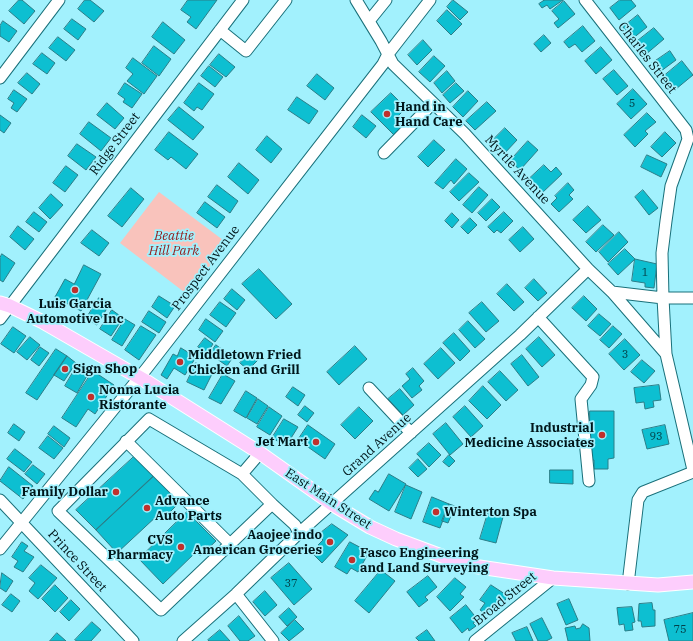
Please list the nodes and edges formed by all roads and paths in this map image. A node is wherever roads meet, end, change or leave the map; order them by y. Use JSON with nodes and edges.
{"nodes":[{"id":1,"x":59,"y":0,"type":"edge"},
{"id":2,"x":243,"y":0,"type":"edge"},
{"id":3,"x":286,"y":0,"type":"edge"},
{"id":4,"x":356,"y":0,"type":"edge"},
{"id":5,"x":386,"y":0,"type":"edge"},
{"id":6,"x":430,"y":0,"type":"edge"},
{"id":7,"x":585,"y":0,"type":"edge"},
{"id":8,"x":369,"y":21,"type":"junction"},
{"id":9,"x":220,"y":30,"type":"junction"},
{"id":10,"x":388,"y":54,"type":"junction"},
{"id":11,"x":0,"y":78,"type":"edge"},
{"id":12,"x":433,"y":103,"type":"junction"},
{"id":13,"x":384,"y":153,"type":"dead end"},
{"id":14,"x":588,"y":269,"type":"junction"},
{"id":15,"x":612,"y":292,"type":"junction"},
{"id":16,"x":663,"y":298,"type":"junction"},
{"id":17,"x":693,"y":298,"type":"edge"},
{"id":18,"x":5,"y":304,"type":"edge"},
{"id":19,"x":538,"y":317,"type":"junction"},
{"id":20,"x":0,"y":319,"type":"edge"},
{"id":21,"x":666,"y":354,"type":"junction"},
{"id":22,"x":139,"y":377,"type":"junction"},
{"id":23,"x":369,"y":388,"type":"dead end"},
{"id":24,"x":411,"y":434,"type":"junction"},
{"id":25,"x":126,"y":441,"type":"junction"},
{"id":26,"x":260,"y":453,"type":"junction"},
{"id":27,"x":693,"y":471,"type":"edge"},
{"id":28,"x":242,"y":474,"type":"junction"},
{"id":29,"x":589,"y":481,"type":"dead end"},
{"id":30,"x":0,"y":500,"type":"edge"},
{"id":31,"x":272,"y":504,"type":"junction"},
{"id":32,"x":332,"y":504,"type":"junction"},
{"id":33,"x":21,"y":522,"type":"junction"},
{"id":34,"x":298,"y":532,"type":"junction"},
{"id":35,"x":230,"y":544,"type":"junction"},
{"id":36,"x":0,"y":549,"type":"edge"},
{"id":37,"x":553,"y":578,"type":"junction"},
{"id":38,"x":693,"y":582,"type":"edge"},
{"id":39,"x":628,"y":584,"type":"junction"},
{"id":40,"x":236,"y":594,"type":"junction"},
{"id":41,"x":133,"y":641,"type":"edge"},
{"id":42,"x":183,"y":641,"type":"edge"},
{"id":43,"x":273,"y":641,"type":"edge"},
{"id":44,"x":475,"y":641,"type":"edge"}],
"edges":[{"from":1,"to":11,"type":"street"},
{"from":2,"to":9,"type":"street","name":"Ridge Street"},
{"from":3,"to":9,"type":"street"},
{"from":4,"to":8,"type":"street","name":"Myrtle Avenue"},
{"from":5,"to":8,"type":"street"},
{"from":6,"to":10,"type":"street","name":"Prospect Avenue"},
{"from":7,"to":16,"type":"street","name":"Charles Street"},
{"from":8,"to":10,"type":"street","name":"Myrtle Avenue"},
{"from":9,"to":18,"type":"street","name":"Ridge Street"},
{"from":10,"to":12,"type":"street","name":"Myrtle Avenue"},
{"from":10,"to":22,"type":"street","name":"Prospect Avenue"},
{"from":12,"to":13,"type":"street"},
{"from":12,"to":14,"type":"street","name":"Myrtle Avenue"},
{"from":14,"to":15,"type":"street","name":"Myrtle Avenue"},
{"from":14,"to":19,"type":"street","name":"Grand Avenue"},
{"from":15,"to":16,"type":"street"},
{"from":15,"to":21,"type":"street","name":"Myrtle Avenue"},
{"from":16,"to":17,"type":"street"},
{"from":16,"to":21,"type":"street","name":"Charles Street"},
{"from":18,"to":20,"type":"street","name":"Ridge Street"},
{"from":18,"to":22,"type":"main road","name":"East Main Street"},
{"from":19,"to":24,"type":"street","name":"Grand Avenue"},
{"from":19,"to":29,"type":"street"},
{"from":21,"to":27,"type":"street","name":"Charles Street"},
{"from":22,"to":26,"type":"main road","name":"East Main Street"},
{"from":22,"to":33,"type":"street","name":"Prospect Avenue"},
{"from":23,"to":24,"type":"street"},
{"from":24,"to":32,"type":"street","name":"Grand Avenue"},
{"from":25,"to":28,"type":"street"},
{"from":25,"to":35,"type":"street"},
{"from":25,"to":35,"type":"street"},
{"from":26,"to":28,"type":"street"},
{"from":26,"to":32,"type":"main road","name":"East Main Street"},
{"from":27,"to":39,"type":"street"},
{"from":28,"to":31,"type":"street"},
{"from":30,"to":33,"type":"street","name":"Prince Street"},
{"from":31,"to":34,"type":"street"},
{"from":31,"to":35,"type":"street"},
{"from":32,"to":34,"type":"street","name":"Grand Avenue"},
{"from":32,"to":37,"type":"main road","name":"East Main Street"},
{"from":33,"to":36,"type":"street","name":"Prospect Avenue"},
{"from":33,"to":41,"type":"street","name":"Prince Street"},
{"from":34,"to":40,"type":"street","name":"Grand Avenue"},
{"from":37,"to":39,"type":"main road","name":"East Main Street"},
{"from":37,"to":44,"type":"street","name":"Broad Street"},
{"from":38,"to":39,"type":"main road","name":"East Main Street"},
{"from":40,"to":42,"type":"street","name":"Grand Avenue"},
{"from":40,"to":43,"type":"street"}]}
